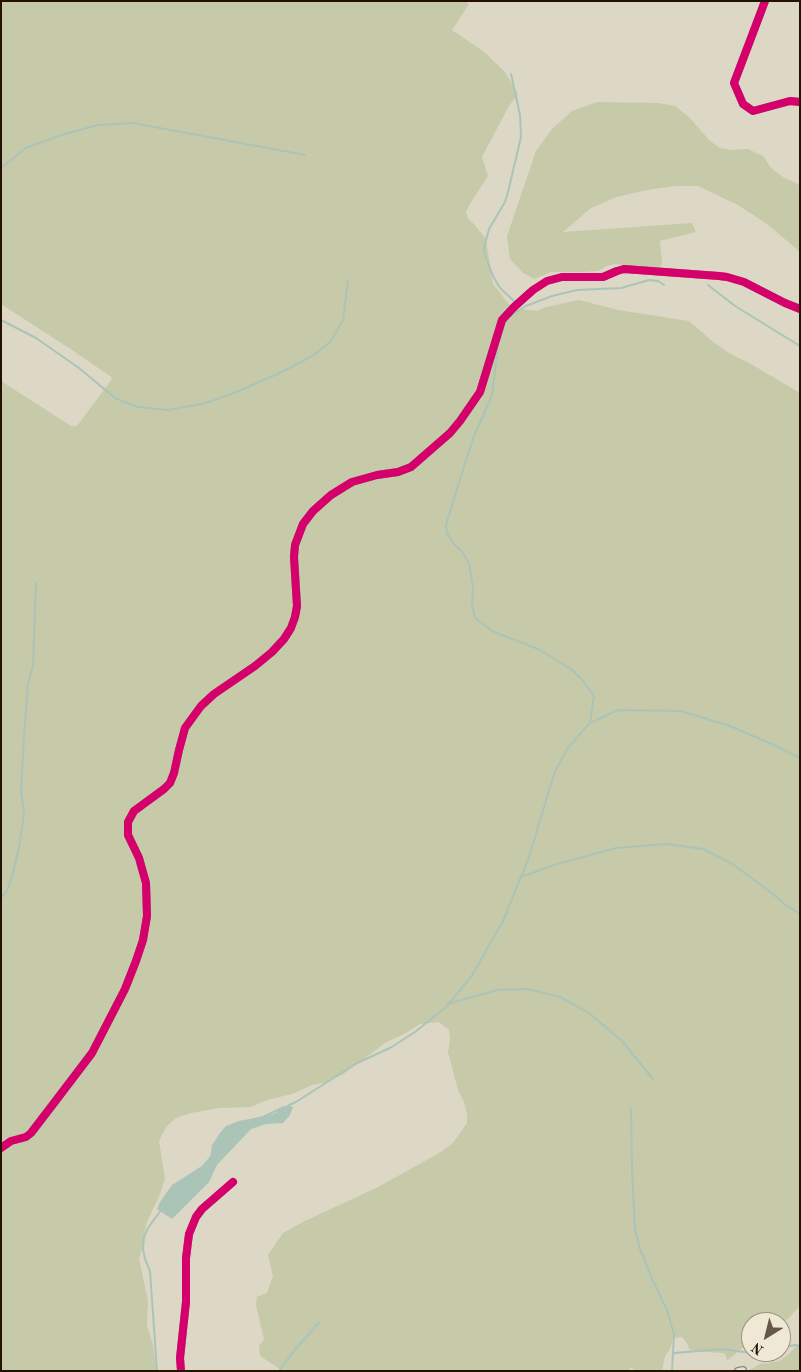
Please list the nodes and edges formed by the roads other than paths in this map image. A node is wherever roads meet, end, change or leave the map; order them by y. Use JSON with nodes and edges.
{"nodes":[{"id":1,"x":766,"y":1,"type":"edge"},
{"id":2,"x":800,"y":102,"type":"edge"},
{"id":3,"x":800,"y":309,"type":"edge"},
{"id":4,"x":1,"y":1148,"type":"edge"},
{"id":5,"x":233,"y":1182,"type":"dead end"},
{"id":6,"x":181,"y":1371,"type":"edge"}],
"edges":[{"from":1,"to":2,"type":"street"},
{"from":3,"to":4,"type":"street"},
{"from":5,"to":6,"type":"street"}]}
